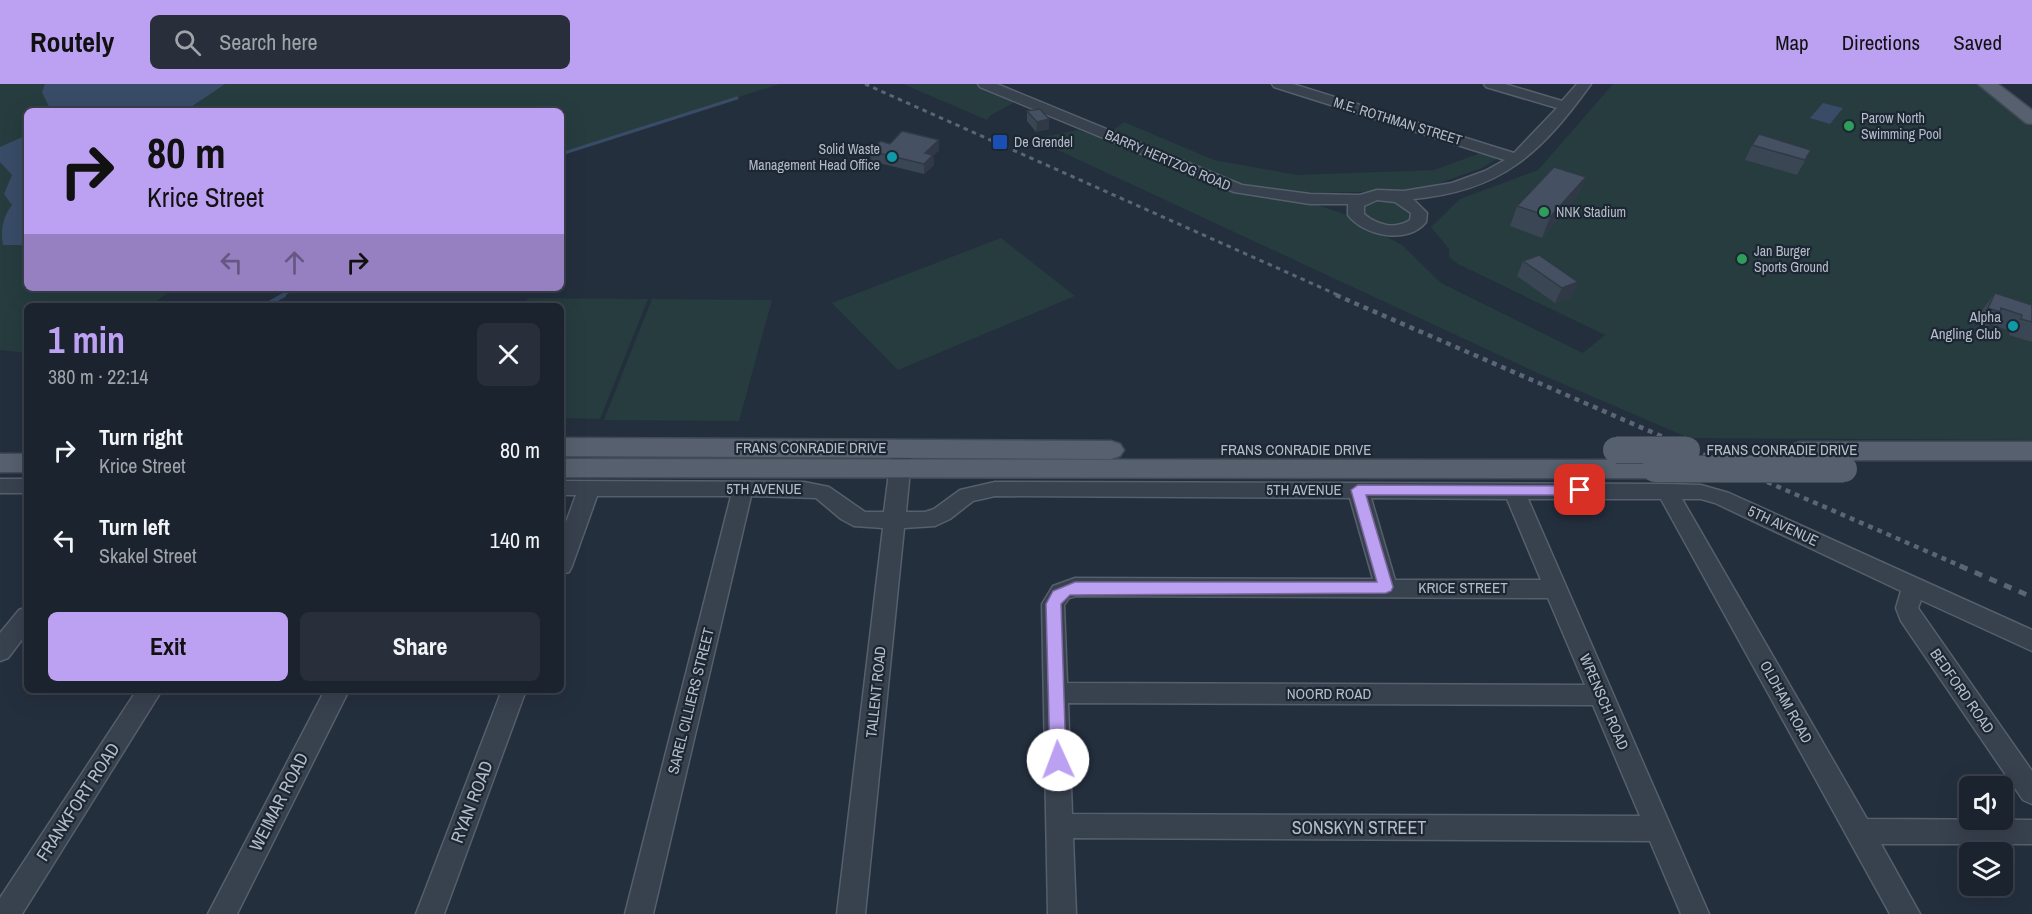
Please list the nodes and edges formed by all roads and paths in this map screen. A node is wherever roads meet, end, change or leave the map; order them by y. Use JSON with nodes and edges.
{"nodes":[{"id":1,"x":985,"y":84,"type":"edge"},
{"id":2,"x":1278,"y":84,"type":"edge"},
{"id":3,"x":1491,"y":84,"type":"edge"},
{"id":4,"x":1584,"y":84,"type":"edge"},
{"id":5,"x":1987,"y":84,"type":"edge"},
{"id":6,"x":2007,"y":84,"type":"edge"},
{"id":7,"x":2030,"y":102,"type":"edge"},
{"id":8,"x":1564,"y":106,"type":"junction"},
{"id":9,"x":2032,"y":119,"type":"edge"},
{"id":10,"x":1517,"y":159,"type":"junction"},
{"id":11,"x":1442,"y":191,"type":"junction"},
{"id":12,"x":1388,"y":196,"type":"junction"},
{"id":13,"x":1360,"y":200,"type":"junction"},
{"id":14,"x":1419,"y":213,"type":"junction"},
{"id":15,"x":0,"y":444,"type":"edge"},
{"id":16,"x":24,"y":444,"type":"edge"},
{"id":17,"x":564,"y":447,"type":"edge"},
{"id":18,"x":2032,"y":451,"type":"edge"},
{"id":19,"x":901,"y":459,"type":"junction"},
{"id":20,"x":0,"y":463,"type":"edge"},
{"id":21,"x":24,"y":463,"type":"edge"},
{"id":22,"x":564,"y":468,"type":"edge"},
{"id":23,"x":2032,"y":470,"type":"edge"},
{"id":24,"x":1661,"y":480,"type":"junction"},
{"id":25,"x":0,"y":486,"type":"edge"},
{"id":26,"x":24,"y":486,"type":"edge"},
{"id":27,"x":564,"y":488,"type":"edge"},
{"id":28,"x":589,"y":488,"type":"junction"},
{"id":29,"x":743,"y":488,"type":"junction"},
{"id":30,"x":1358,"y":490,"type":"junction"},
{"id":31,"x":1514,"y":490,"type":"junction"},
{"id":32,"x":895,"y":519,"type":"junction"},
{"id":33,"x":564,"y":558,"type":"edge"},
{"id":34,"x":1914,"y":586,"type":"junction"},
{"id":35,"x":1386,"y":587,"type":"junction"},
{"id":36,"x":1556,"y":589,"type":"junction"},
{"id":37,"x":24,"y":620,"type":"edge"},
{"id":38,"x":2032,"y":641,"type":"edge"},
{"id":39,"x":0,"y":651,"type":"edge"},
{"id":40,"x":148,"y":693,"type":"edge"},
{"id":41,"x":335,"y":693,"type":"edge"},
{"id":42,"x":513,"y":693,"type":"edge"},
{"id":43,"x":1056,"y":693,"type":"junction"},
{"id":44,"x":1601,"y":695,"type":"junction"},
{"id":45,"x":2032,"y":792,"type":"edge"},
{"id":46,"x":1060,"y":826,"type":"junction"},
{"id":47,"x":1658,"y":829,"type":"junction"},
{"id":48,"x":1859,"y":831,"type":"junction"},
{"id":49,"x":2032,"y":832,"type":"edge"},
{"id":50,"x":6,"y":914,"type":"edge"},
{"id":51,"x":222,"y":914,"type":"edge"},
{"id":52,"x":430,"y":914,"type":"edge"},
{"id":53,"x":639,"y":914,"type":"edge"},
{"id":54,"x":851,"y":914,"type":"edge"},
{"id":55,"x":1062,"y":914,"type":"edge"},
{"id":56,"x":1695,"y":914,"type":"edge"},
{"id":57,"x":1906,"y":914,"type":"edge"}],
"edges":[{"from":1,"to":13,"type":"street","name":"BARRY HERTZOG ROAD"},
{"from":2,"to":10,"type":"street","name":"M.E. ROTHMAN STREET"},
{"from":3,"to":8,"type":"street"},
{"from":4,"to":8,"type":"street"},
{"from":5,"to":9,"type":"main road"},
{"from":6,"to":7,"type":"main road"},
{"from":8,"to":10,"type":"street"},
{"from":10,"to":11,"type":"street"},
{"from":11,"to":12,"type":"street","name":"BARRY HERTZOG ROAD"},
{"from":11,"to":14,"type":"street"},
{"from":12,"to":13,"type":"street","name":"BARRY HERTZOG ROAD"},
{"from":12,"to":14,"type":"street"},
{"from":13,"to":14,"type":"street"},
{"from":15,"to":16,"type":"main road"},
{"from":17,"to":19,"type":"main road","name":"FRANS CONRADIE DRIVE"},
{"from":18,"to":19,"type":"main road","name":"FRANS CONRADIE DRIVE","bridge":true},
{"from":19,"to":22,"type":"main road","name":"FRANS CONRADIE DRIVE"},
{"from":19,"to":24,"type":"main road","name":"FRANS CONRADIE DRIVE"},
{"from":19,"to":32,"type":"street","name":"TALLENT ROAD"},
{"from":20,"to":21,"type":"main road"},
{"from":23,"to":24,"type":"main road","name":"FRANS CONRADIE DRIVE","bridge":true},
{"from":24,"to":31,"type":"street","name":"5TH AVENUE"},
{"from":24,"to":34,"type":"street","name":"5TH AVENUE"},
{"from":24,"to":48,"type":"street","name":"OLDHAM ROAD"},
{"from":25,"to":26,"type":"street"},
{"from":27,"to":28,"type":"street","name":"5TH AVENUE"},
{"from":28,"to":29,"type":"street","name":"5TH AVENUE"},
{"from":28,"to":33,"type":"street"},
{"from":29,"to":32,"type":"street","name":"5TH AVENUE"},
{"from":29,"to":53,"type":"street","name":"SAREL CILLIERS STREET"},
{"from":30,"to":31,"type":"street","name":"5TH AVENUE"},
{"from":30,"to":32,"type":"street","name":"5TH AVENUE"},
{"from":30,"to":35,"type":"street"},
{"from":31,"to":36,"type":"street","name":"WRENSCH ROAD"},
{"from":32,"to":54,"type":"street","name":"TALLENT ROAD"},
{"from":34,"to":38,"type":"street","name":"5TH AVENUE"},
{"from":34,"to":45,"type":"street","name":"BEDFORD ROAD"},
{"from":35,"to":36,"type":"street","name":"KRICE STREET"},
{"from":35,"to":43,"type":"street","name":"KRICE STREET"},
{"from":36,"to":44,"type":"street","name":"WRENSCH ROAD"},
{"from":37,"to":39,"type":"street"},
{"from":40,"to":50,"type":"street","name":"FRANKFORT ROAD"},
{"from":41,"to":51,"type":"street","name":"WEIMAR ROAD"},
{"from":42,"to":52,"type":"street","name":"RYAN ROAD"},
{"from":43,"to":44,"type":"street","name":"NOORD ROAD"},
{"from":43,"to":46,"type":"street"},
{"from":44,"to":47,"type":"street","name":"WRENSCH ROAD"},
{"from":46,"to":47,"type":"street","name":"SONSKYN STREET"},
{"from":46,"to":55,"type":"street"},
{"from":47,"to":56,"type":"street","name":"WRENSCH ROAD"},
{"from":48,"to":49,"type":"street"},
{"from":48,"to":57,"type":"street","name":"OLDHAM ROAD"}]}
